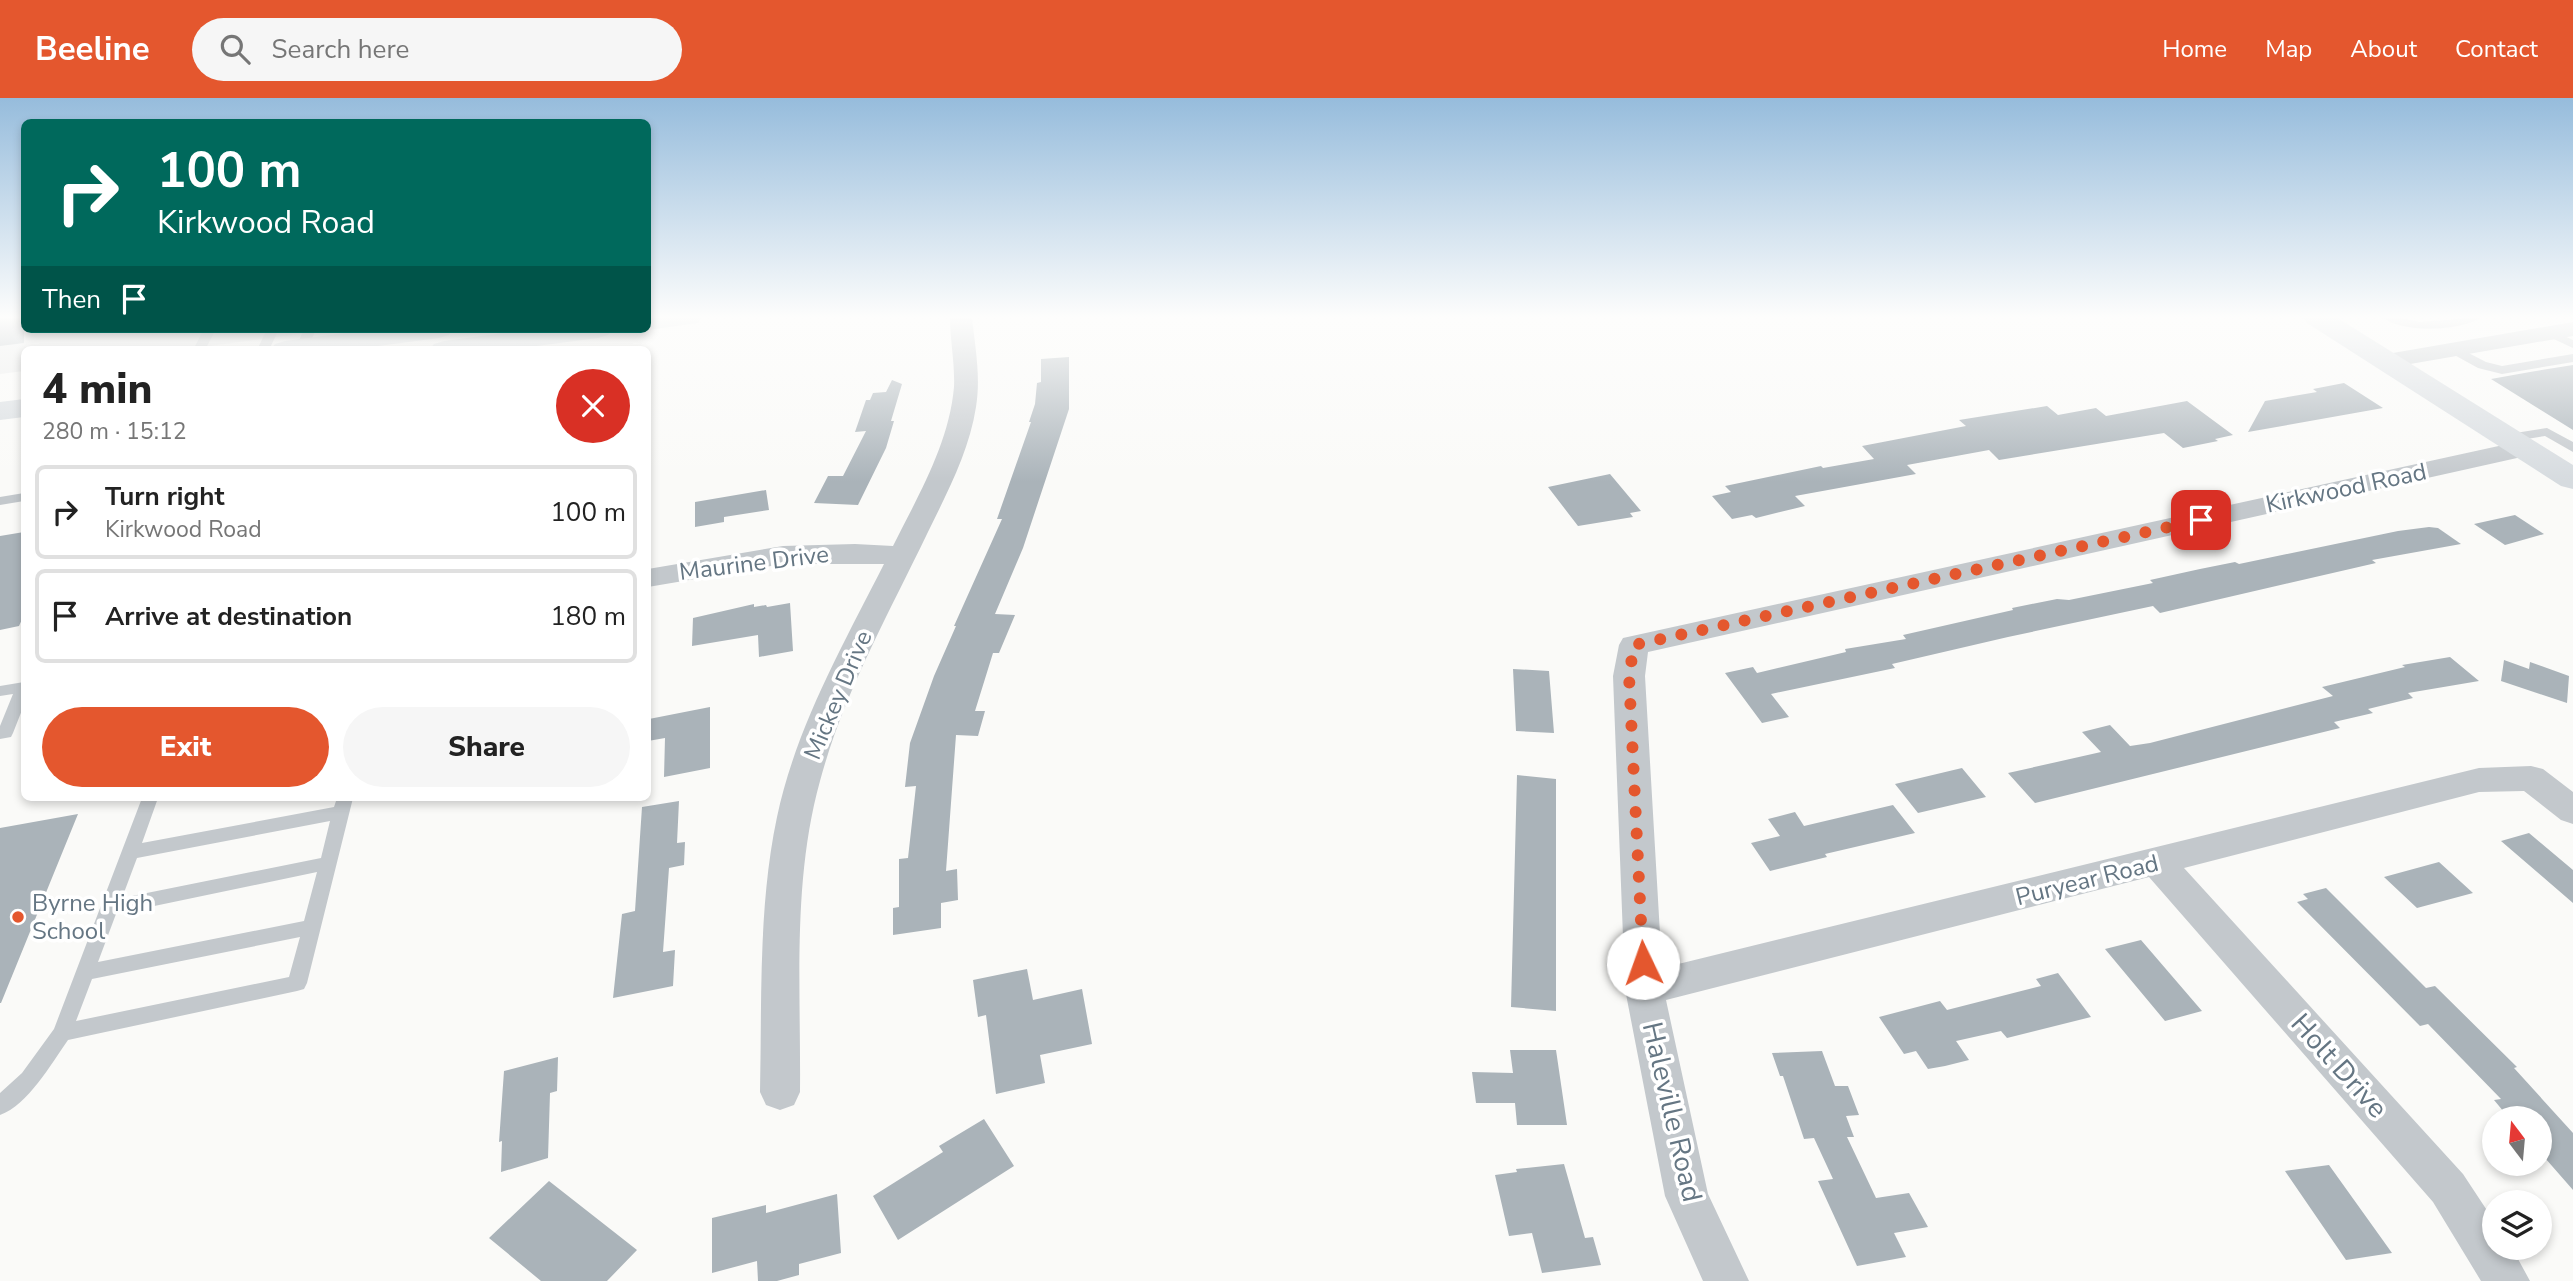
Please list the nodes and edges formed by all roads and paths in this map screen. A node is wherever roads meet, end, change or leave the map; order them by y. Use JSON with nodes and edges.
{"nodes":[{"id":1,"x":965,"y":372,"type":"edge"},
{"id":2,"x":2408,"y":372,"type":"edge"},
{"id":3,"x":21,"y":385,"type":"edge"},
{"id":4,"x":0,"y":388,"type":"edge"},
{"id":5,"x":21,"y":408,"type":"edge"},
{"id":6,"x":0,"y":411,"type":"edge"},
{"id":7,"x":2573,"y":437,"type":"edge"},
{"id":8,"x":2529,"y":440,"type":"junction"},
{"id":9,"x":2569,"y":466,"type":"edge"},
{"id":10,"x":21,"y":498,"type":"edge"},
{"id":11,"x":0,"y":501,"type":"edge"},
{"id":12,"x":902,"y":556,"type":"junction"},
{"id":13,"x":651,"y":578,"type":"edge"},
{"id":14,"x":1634,"y":645,"type":"joint"},
{"id":15,"x":21,"y":688,"type":"edge"},
{"id":16,"x":0,"y":691,"type":"edge"},
{"id":17,"x":21,"y":694,"type":"edge"},
{"id":18,"x":0,"y":733,"type":"edge"},
{"id":19,"x":149,"y":801,"type":"edge"},
{"id":20,"x":343,"y":805,"type":"edge"},
{"id":21,"x":2573,"y":811,"type":"edge"},
{"id":22,"x":130,"y":852,"type":"junction"},
{"id":23,"x":2157,"y":862,"type":"junction"},
{"id":24,"x":328,"y":863,"type":"junction"},
{"id":25,"x":108,"y":908,"type":"junction"},
{"id":26,"x":312,"y":927,"type":"junction"},
{"id":27,"x":84,"y":973,"type":"junction"},
{"id":28,"x":1644,"y":989,"type":"junction"},
{"id":29,"x":62,"y":1032,"type":"junction"},
{"id":30,"x":780,"y":1092,"type":"dead end"},
{"id":31,"x":0,"y":1106,"type":"edge"},
{"id":32,"x":1726,"y":1281,"type":"edge"},
{"id":33,"x":2507,"y":1281,"type":"edge"}],
"edges":[{"from":1,"to":12,"type":"street","name":"Mickey Drive"},
{"from":2,"to":8,"type":"main road"},
{"from":3,"to":4,"type":"main road"},
{"from":5,"to":6,"type":"main road"},
{"from":7,"to":8,"type":"lane"},
{"from":8,"to":9,"type":"main road"},
{"from":8,"to":14,"type":"street","name":"Kirkwood Road"},
{"from":10,"to":11,"type":"lane"},
{"from":12,"to":13,"type":"street","name":"Maurine Drive"},
{"from":12,"to":30,"type":"street","name":"Mickey Drive"},
{"from":14,"to":28,"type":"street","name":"Haleville Road"},
{"from":15,"to":16,"type":"lane"},
{"from":17,"to":18,"type":"lane"},
{"from":19,"to":22,"type":"lane"},
{"from":20,"to":22,"type":"lane"},
{"from":20,"to":24,"type":"lane"},
{"from":21,"to":23,"type":"street","name":"Puryear Road"},
{"from":22,"to":25,"type":"lane"},
{"from":23,"to":28,"type":"street","name":"Puryear Road"},
{"from":23,"to":33,"type":"street","name":"Holt Drive"},
{"from":24,"to":25,"type":"lane"},
{"from":24,"to":26,"type":"lane"},
{"from":25,"to":27,"type":"lane"},
{"from":26,"to":27,"type":"lane"},
{"from":26,"to":29,"type":"lane"},
{"from":27,"to":29,"type":"lane"},
{"from":28,"to":32,"type":"street","name":"Haleville Road"},
{"from":29,"to":31,"type":"lane"}]}
